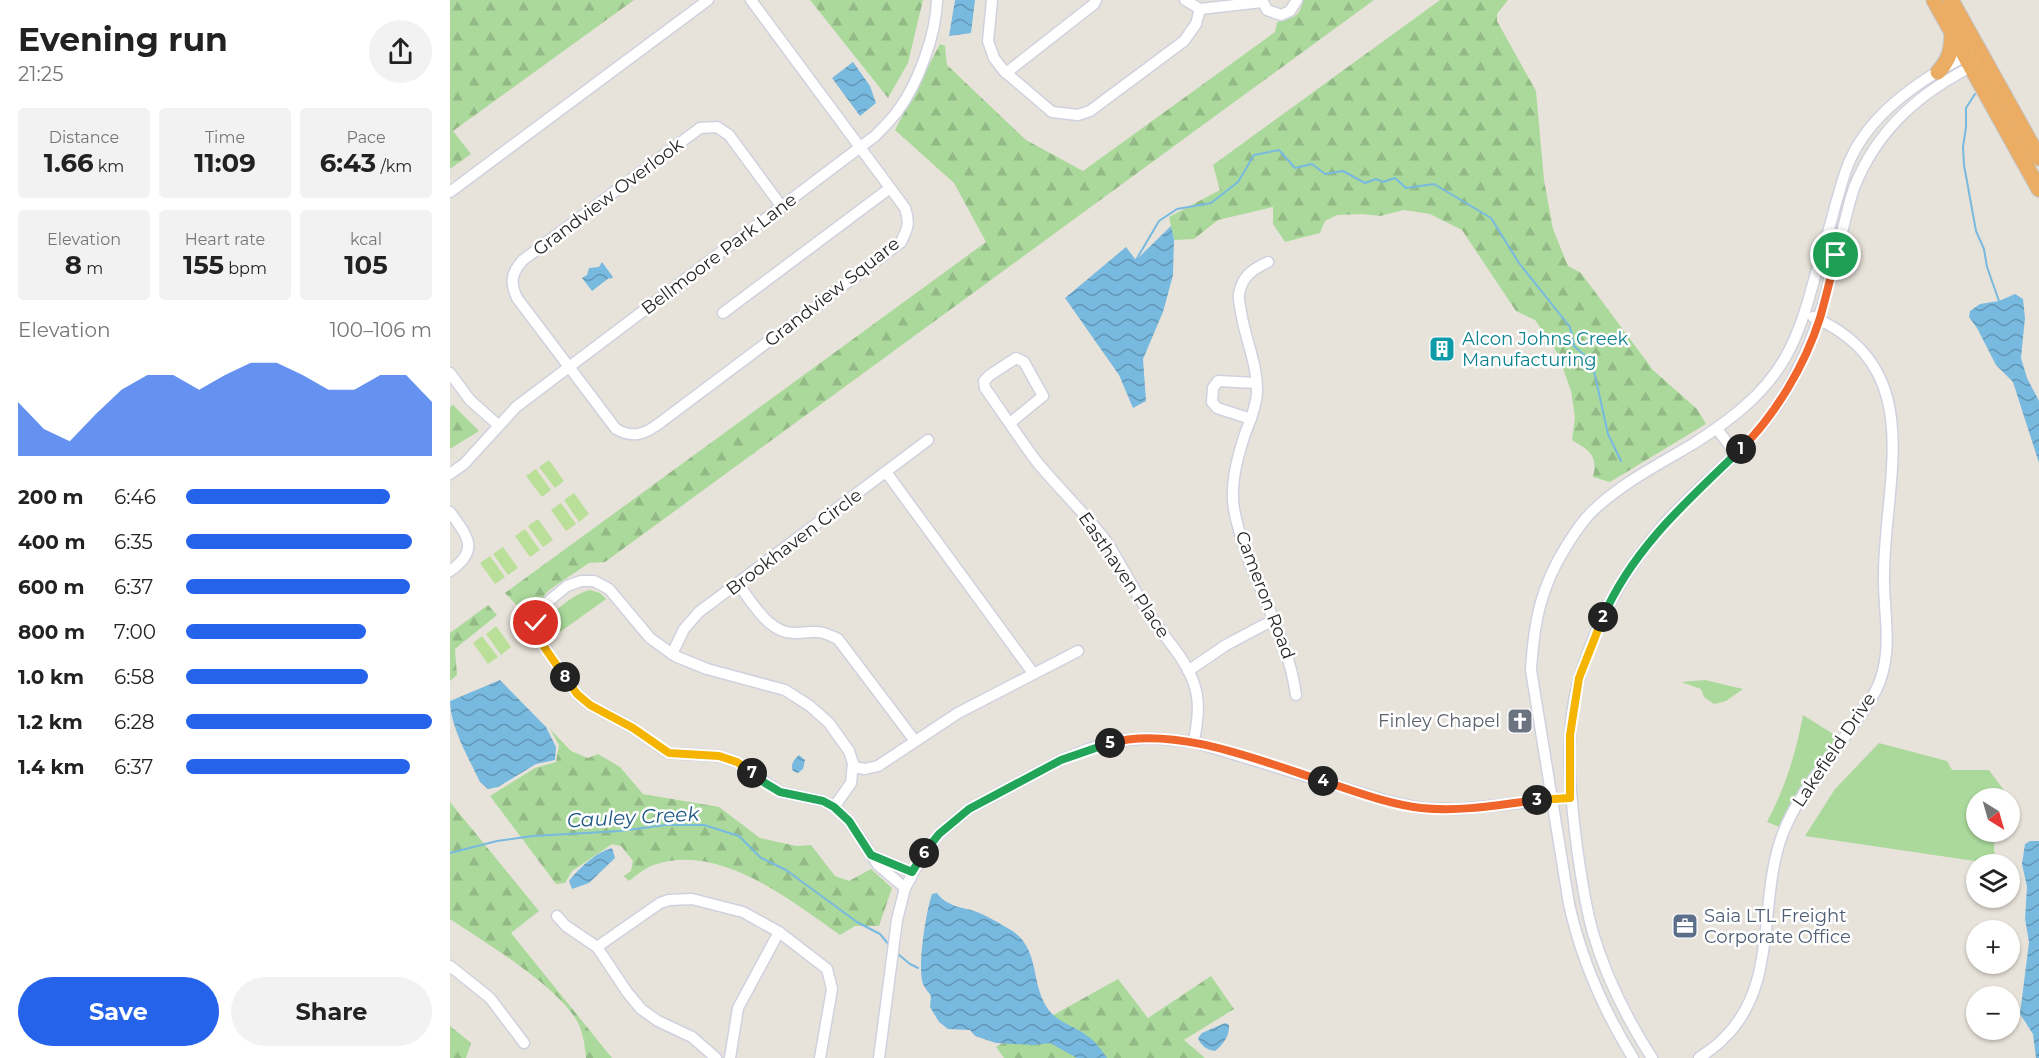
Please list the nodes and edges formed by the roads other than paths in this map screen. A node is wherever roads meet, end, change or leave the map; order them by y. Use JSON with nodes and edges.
{"nodes":[{"id":1,"x":708,"y":0,"type":"edge"},
{"id":2,"x":752,"y":0,"type":"edge"},
{"id":3,"x":937,"y":0,"type":"edge"},
{"id":4,"x":992,"y":0,"type":"edge"},
{"id":5,"x":1096,"y":0,"type":"edge"},
{"id":6,"x":1185,"y":0,"type":"edge"},
{"id":7,"x":1297,"y":0,"type":"edge"},
{"id":8,"x":1934,"y":0,"type":"edge"},
{"id":9,"x":1951,"y":0,"type":"edge"},
{"id":10,"x":1262,"y":1,"type":"edge"},
{"id":11,"x":1200,"y":9,"type":"junction"},
{"id":12,"x":1952,"y":31,"type":"junction"},
{"id":13,"x":1975,"y":58,"type":"junction"},
{"id":14,"x":1938,"y":72,"type":"junction"},
{"id":15,"x":1006,"y":73,"type":"junction"},
{"id":16,"x":861,"y":148,"type":"junction"},
{"id":17,"x":2039,"y":158,"type":"edge"},
{"id":18,"x":2039,"y":189,"type":"edge"},
{"id":19,"x":886,"y":191,"type":"dead end"},
{"id":20,"x":450,"y":192,"type":"edge"},
{"id":21,"x":782,"y":207,"type":"junction"},
{"id":22,"x":1268,"y":262,"type":"dead end"},
{"id":23,"x":723,"y":313,"type":"dead end"},
{"id":24,"x":1805,"y":314,"type":"junction"},
{"id":25,"x":1819,"y":320,"type":"junction"},
{"id":26,"x":569,"y":367,"type":"junction"},
{"id":27,"x":450,"y":373,"type":"edge"},
{"id":28,"x":1256,"y":382,"type":"junction"},
{"id":29,"x":1251,"y":419,"type":"junction"},
{"id":30,"x":1010,"y":423,"type":"junction"},
{"id":31,"x":498,"y":426,"type":"junction"},
{"id":32,"x":1716,"y":429,"type":"junction"},
{"id":33,"x":928,"y":440,"type":"dead end"},
{"id":34,"x":1736,"y":453,"type":"junction"},
{"id":35,"x":886,"y":472,"type":"junction"},
{"id":36,"x":450,"y":474,"type":"edge"},
{"id":37,"x":450,"y":512,"type":"edge"},
{"id":38,"x":450,"y":572,"type":"edge"},
{"id":39,"x":738,"y":584,"type":"junction"},
{"id":40,"x":1275,"y":619,"type":"junction"},
{"id":41,"x":1078,"y":651,"type":"dead end"},
{"id":42,"x":672,"y":654,"type":"junction"},
{"id":43,"x":1188,"y":671,"type":"junction"},
{"id":44,"x":1033,"y":673,"type":"junction"},
{"id":45,"x":1296,"y":695,"type":"dead end"},
{"id":46,"x":915,"y":741,"type":"junction"},
{"id":47,"x":1194,"y":742,"type":"junction"},
{"id":48,"x":853,"y":767,"type":"junction"},
{"id":49,"x":1550,"y":798,"type":"junction"},
{"id":50,"x":1570,"y":798,"type":"junction"},
{"id":51,"x":834,"y":807,"type":"junction"},
{"id":52,"x":886,"y":866,"type":"junction"},
{"id":53,"x":912,"y":872,"type":"junction"},
{"id":54,"x":905,"y":888,"type":"junction"},
{"id":55,"x":557,"y":916,"type":"dead end"},
{"id":56,"x":779,"y":932,"type":"junction"},
{"id":57,"x":597,"y":946,"type":"junction"},
{"id":58,"x":450,"y":966,"type":"edge"},
{"id":59,"x":524,"y":1043,"type":"dead end"},
{"id":60,"x":716,"y":1058,"type":"edge"},
{"id":61,"x":730,"y":1058,"type":"edge"},
{"id":62,"x":820,"y":1058,"type":"edge"},
{"id":63,"x":879,"y":1058,"type":"edge"},
{"id":64,"x":1633,"y":1058,"type":"edge"},
{"id":65,"x":1652,"y":1058,"type":"edge"},
{"id":66,"x":1699,"y":1058,"type":"edge"}],
"edges":[{"from":1,"to":20,"type":"street"},
{"from":2,"to":16,"type":"street","name":"Grandview Square"},
{"from":3,"to":16,"type":"street","name":"Bellmoore Park Lane"},
{"from":4,"to":15,"type":"street"},
{"from":5,"to":15,"type":"street"},
{"from":6,"to":11,"type":"street"},
{"from":7,"to":10,"type":"street"},
{"from":8,"to":12,"type":"highway"},
{"from":9,"to":13,"type":"highway"},
{"from":10,"to":11,"type":"street"},
{"from":11,"to":15,"type":"street"},
{"from":12,"to":13,"type":"highway"},
{"from":12,"to":14,"type":"highway"},
{"from":13,"to":14,"type":"street"},
{"from":13,"to":17,"type":"highway"},
{"from":13,"to":18,"type":"highway"},
{"from":13,"to":25,"type":"street"},
{"from":14,"to":24,"type":"street"},
{"from":16,"to":21,"type":"street","name":"Bellmoore Park Lane"},
{"from":16,"to":26,"type":"street","name":"Grandview Square"},
{"from":19,"to":23,"type":"street"},
{"from":21,"to":26,"type":"street","name":"Bellmoore Park Lane"},
{"from":21,"to":26,"type":"street","name":"Grandview Overlook"},
{"from":22,"to":28,"type":"street","name":"Cameron Road"},
{"from":24,"to":25,"type":"street","name":"Lakefield Drive"},
{"from":24,"to":32,"type":"street"},
{"from":25,"to":34,"type":"street"},
{"from":25,"to":66,"type":"street","name":"Lakefield Drive"},
{"from":26,"to":31,"type":"street","name":"Bellmoore Park Lane"},
{"from":27,"to":31,"type":"street"},
{"from":28,"to":29,"type":"street","name":"Cameron Road"},
{"from":28,"to":29,"type":"street"},
{"from":29,"to":40,"type":"street","name":"Cameron Road"},
{"from":30,"to":30,"type":"street","name":"Easthaven Place"},
{"from":30,"to":43,"type":"street","name":"Easthaven Place"},
{"from":31,"to":36,"type":"street","name":"Bellmoore Park Lane"},
{"from":32,"to":34,"type":"street"},
{"from":32,"to":49,"type":"street"},
{"from":33,"to":35,"type":"street","name":"Brookhaven Circle"},
{"from":34,"to":50,"type":"street"},
{"from":35,"to":39,"type":"street","name":"Brookhaven Circle"},
{"from":35,"to":44,"type":"street"},
{"from":37,"to":38,"type":"street"},
{"from":39,"to":42,"type":"street","name":"Brookhaven Circle"},
{"from":39,"to":46,"type":"street"},
{"from":40,"to":43,"type":"street"},
{"from":40,"to":45,"type":"street","name":"Cameron Road"},
{"from":41,"to":44,"type":"street"},
{"from":42,"to":48,"type":"street"},
{"from":42,"to":51,"type":"street"},
{"from":43,"to":47,"type":"street","name":"Easthaven Place"},
{"from":44,"to":46,"type":"street"},
{"from":46,"to":48,"type":"street"},
{"from":47,"to":49,"type":"street"},
{"from":47,"to":53,"type":"street"},
{"from":48,"to":51,"type":"street"},
{"from":49,"to":50,"type":"street"},
{"from":49,"to":64,"type":"street"},
{"from":50,"to":65,"type":"street"},
{"from":51,"to":52,"type":"street"},
{"from":52,"to":53,"type":"street"},
{"from":52,"to":54,"type":"street"},
{"from":53,"to":54,"type":"street"},
{"from":54,"to":63,"type":"street"},
{"from":55,"to":57,"type":"street"},
{"from":56,"to":57,"type":"street"},
{"from":56,"to":61,"type":"street"},
{"from":56,"to":62,"type":"street"},
{"from":57,"to":60,"type":"street"},
{"from":58,"to":59,"type":"street"}]}
